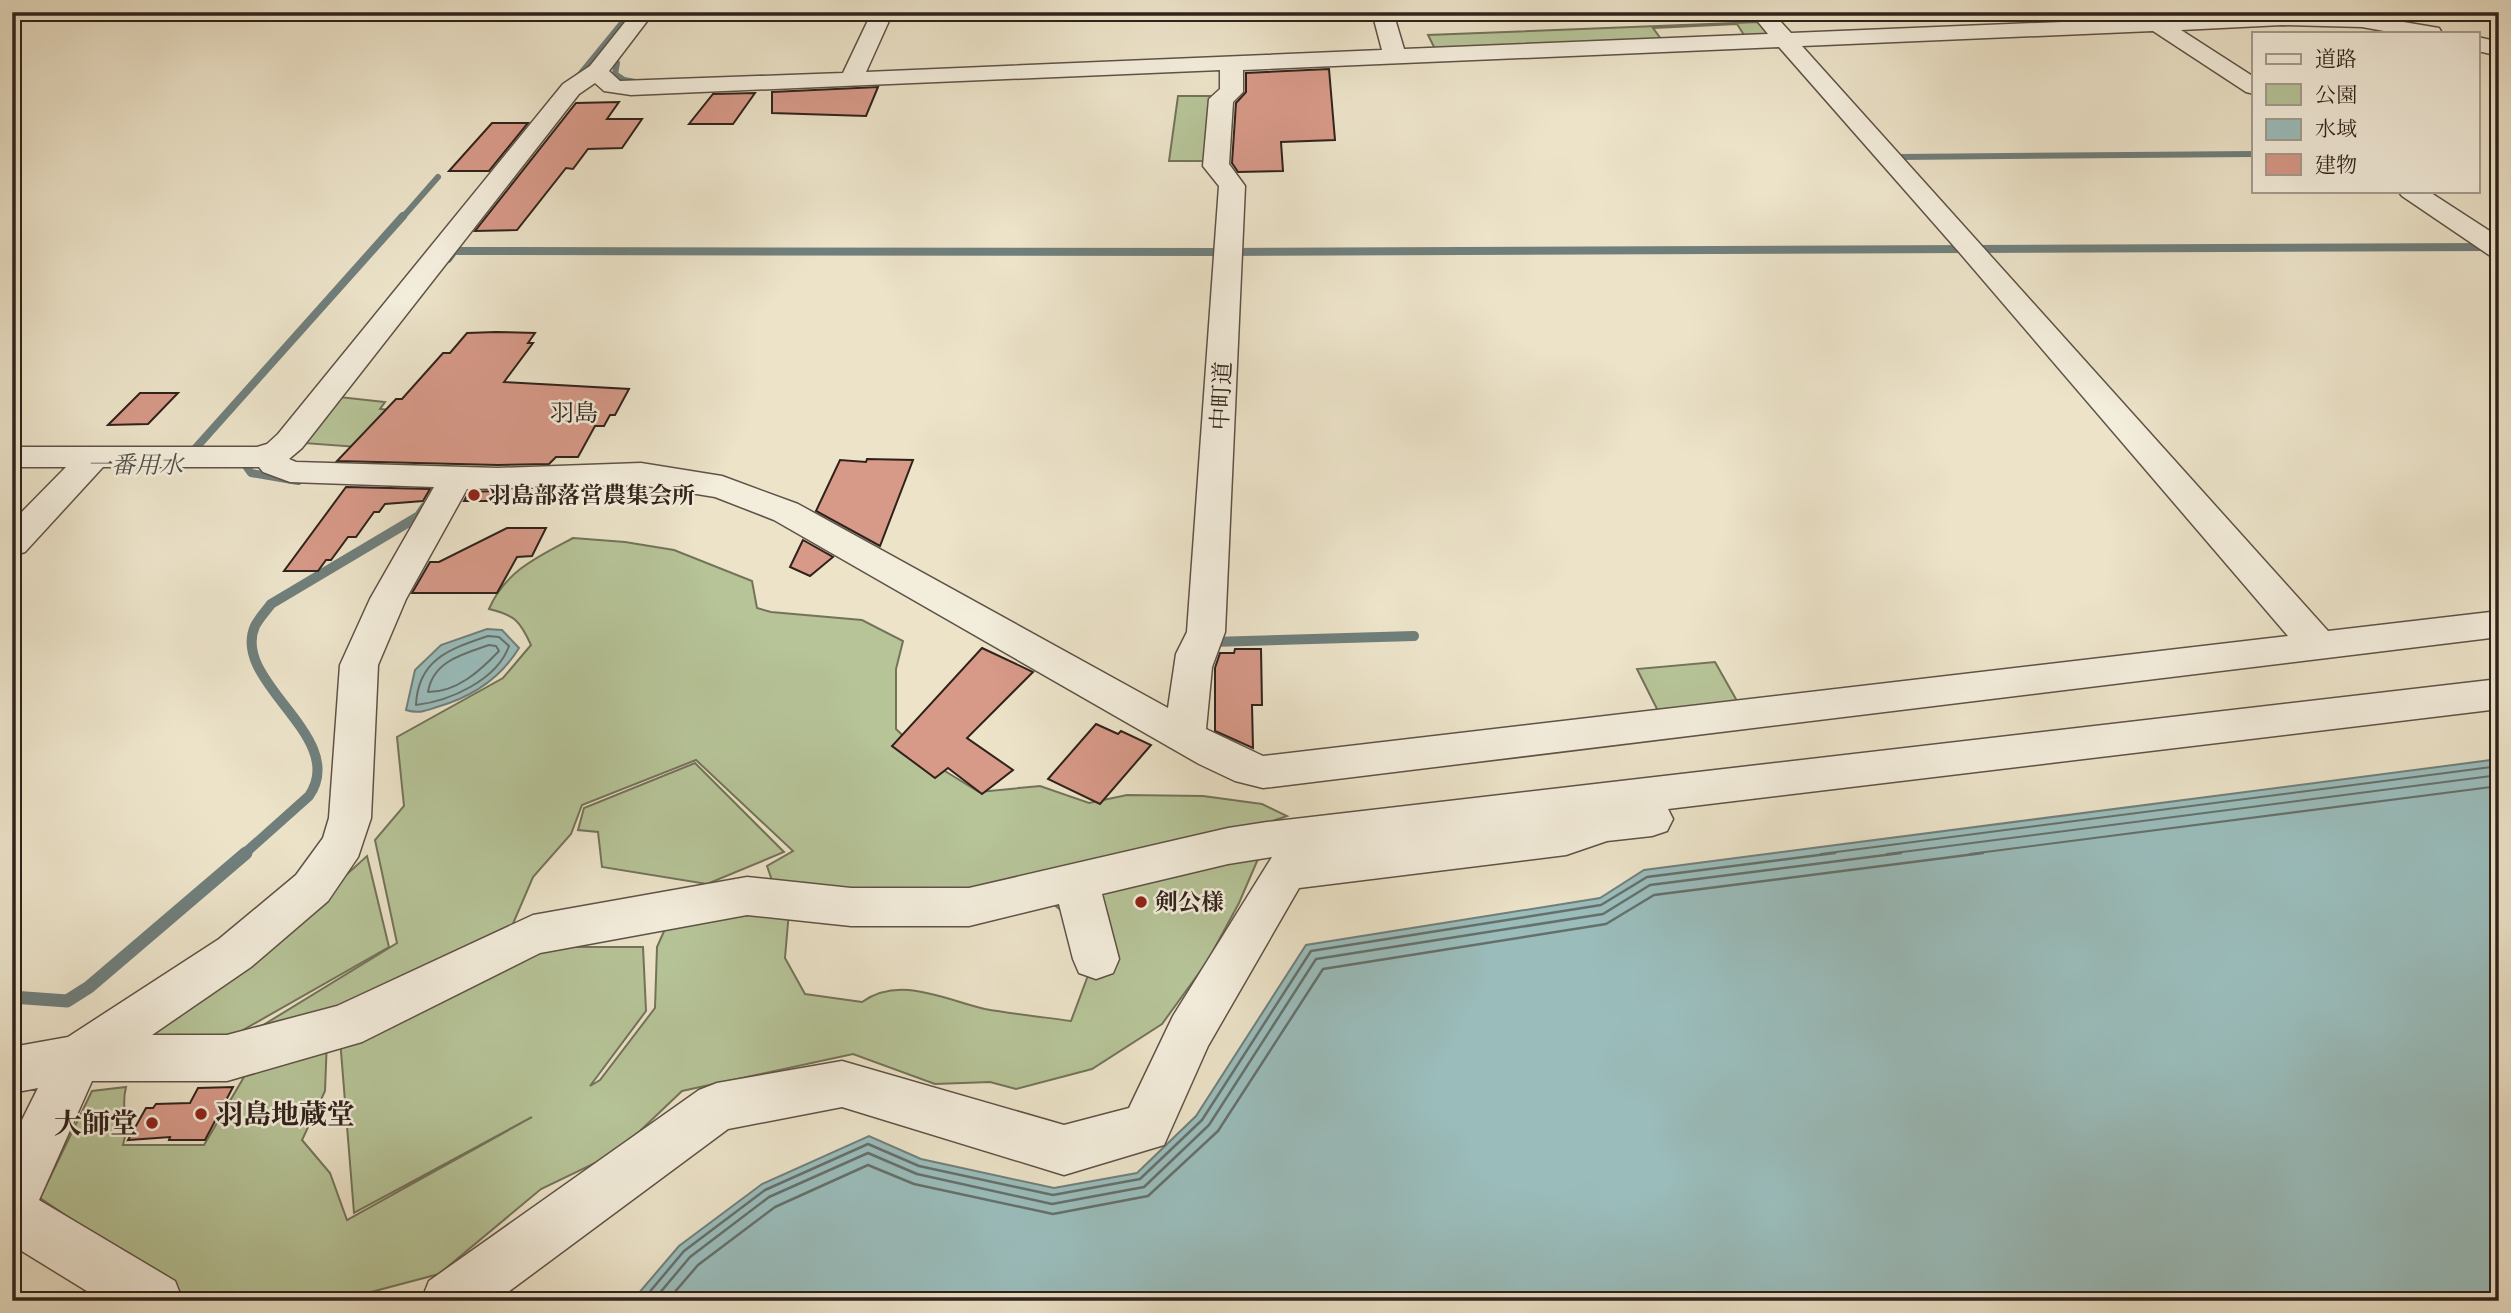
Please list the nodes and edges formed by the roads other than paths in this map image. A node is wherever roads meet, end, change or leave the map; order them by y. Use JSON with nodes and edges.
{"nodes":[{"id":1,"x":644,"y":12,"type":"edge"},
{"id":2,"x":883,"y":12,"type":"edge"},
{"id":3,"x":1382,"y":12,"type":"edge"},
{"id":4,"x":1760,"y":12,"type":"edge"},
{"id":5,"x":2135,"y":12,"type":"edge"},
{"id":6,"x":2157,"y":25,"type":"junction"},
{"id":7,"x":2424,"y":32,"type":"edge"},
{"id":8,"x":1783,"y":38,"type":"junction"},
{"id":9,"x":2480,"y":44,"type":"edge"},
{"id":10,"x":2499,"y":49,"type":"edge"},
{"id":11,"x":1395,"y":54,"type":"junction"},
{"id":12,"x":1232,"y":64,"type":"junction"},
{"id":13,"x":598,"y":71,"type":"junction"},
{"id":14,"x":850,"y":81,"type":"junction"},
{"id":15,"x":2252,"y":86,"type":"edge"},
{"id":16,"x":2413,"y":192,"type":"edge"},
{"id":17,"x":2496,"y":247,"type":"edge"},
{"id":18,"x":268,"y":456,"type":"junction"},
{"id":19,"x":12,"y":457,"type":"edge"},
{"id":20,"x":90,"y":462,"type":"junction"},
{"id":21,"x":454,"y":481,"type":"junction"},
{"id":22,"x":12,"y":544,"type":"edge"},
{"id":23,"x":2499,"y":624,"type":"edge"},
{"id":24,"x":2318,"y":645,"type":"junction"},
{"id":25,"x":2499,"y":694,"type":"edge"},
{"id":26,"x":2499,"y":717,"type":"edge"},
{"id":27,"x":1185,"y":736,"type":"junction"},
{"id":28,"x":1076,"y":882,"type":"junction"},
{"id":29,"x":1096,"y":959,"type":"dead end"},
{"id":30,"x":78,"y":1058,"type":"junction"},
{"id":31,"x":12,"y":1070,"type":"edge"},
{"id":32,"x":12,"y":1198,"type":"edge"},
{"id":33,"x":12,"y":1214,"type":"edge"},
{"id":34,"x":155,"y":1301,"type":"edge"},
{"id":35,"x":449,"y":1301,"type":"edge"}],
"edges":[{"from":1,"to":13,"type":"street"},
{"from":2,"to":14,"type":"street"},
{"from":3,"to":11,"type":"street"},
{"from":4,"to":8,"type":"street"},
{"from":5,"to":6,"type":"street"},
{"from":6,"to":7,"type":"street"},
{"from":6,"to":8,"type":"street"},
{"from":6,"to":15,"type":"street"},
{"from":8,"to":11,"type":"street"},
{"from":8,"to":24,"type":"street"},
{"from":9,"to":10,"type":"street"},
{"from":11,"to":12,"type":"street"},
{"from":12,"to":14,"type":"street"},
{"from":12,"to":27,"type":"street","name":"中町道"},
{"from":13,"to":14,"type":"street"},
{"from":13,"to":18,"type":"street"},
{"from":16,"to":17,"type":"street"},
{"from":18,"to":20,"type":"street"},
{"from":18,"to":21,"type":"street"},
{"from":19,"to":20,"type":"street"},
{"from":20,"to":22,"type":"street"},
{"from":21,"to":27,"type":"street"},
{"from":21,"to":30,"type":"street"},
{"from":23,"to":24,"type":"street"},
{"from":24,"to":27,"type":"street"},
{"from":25,"to":28,"type":"street"},
{"from":26,"to":35,"type":"street"},
{"from":28,"to":29,"type":"street"},
{"from":28,"to":30,"type":"street"},
{"from":30,"to":31,"type":"street"},
{"from":30,"to":32,"type":"street"},
{"from":33,"to":34,"type":"street"}]}
